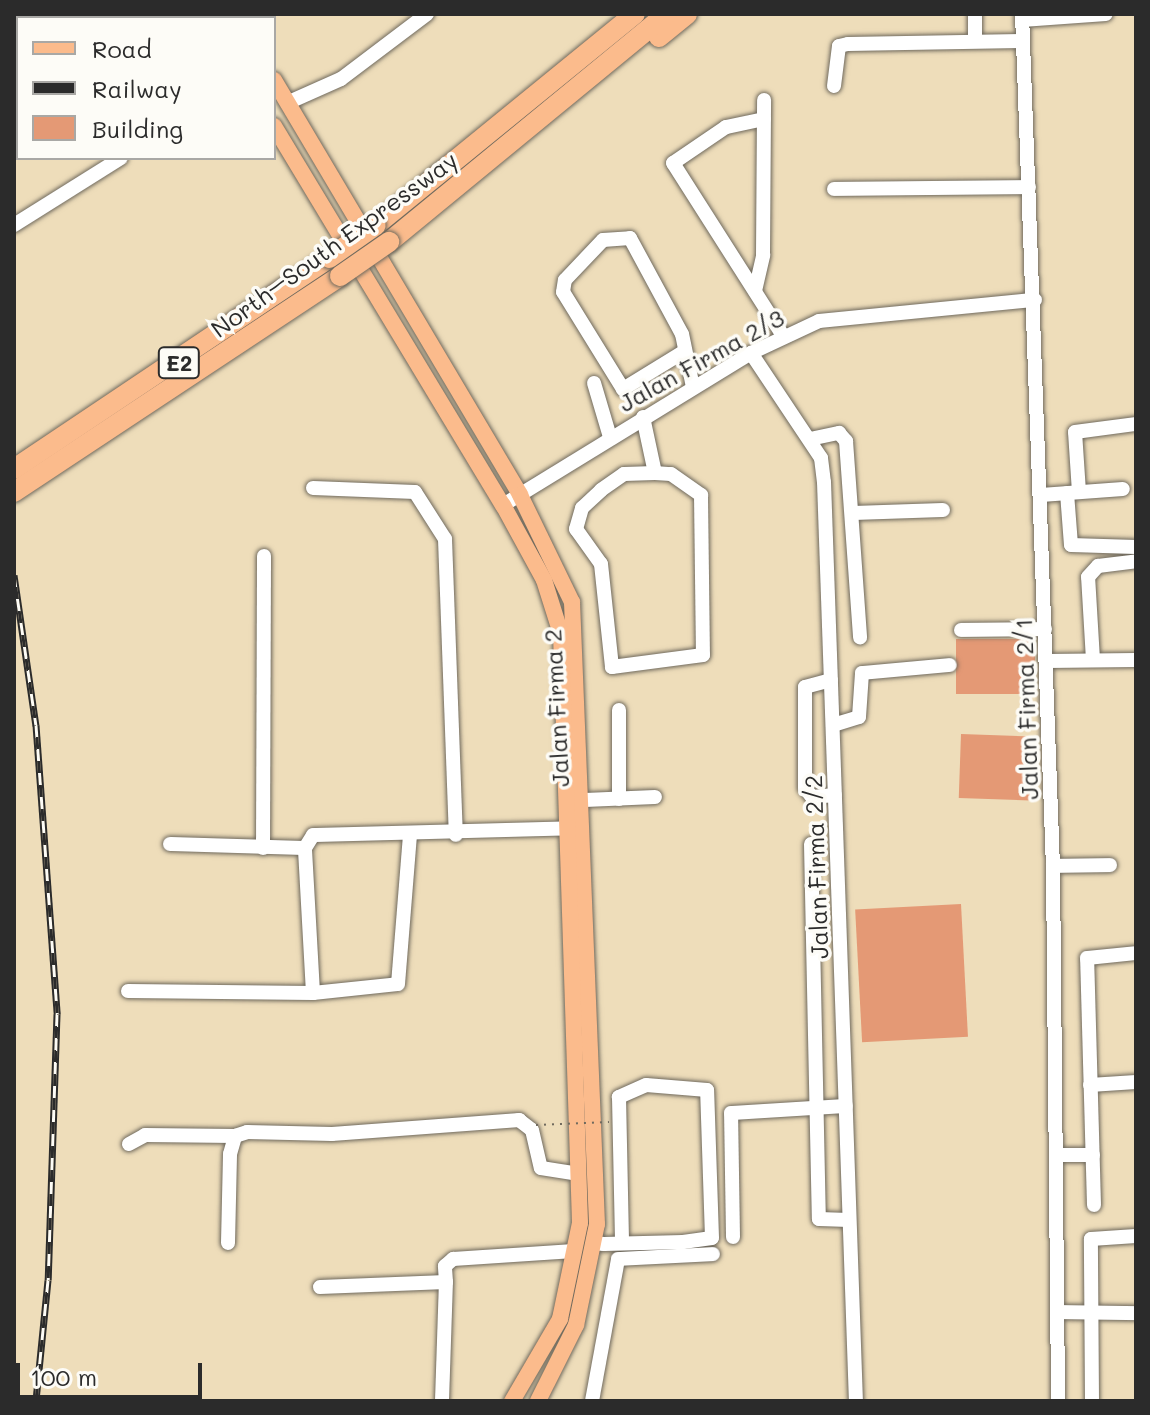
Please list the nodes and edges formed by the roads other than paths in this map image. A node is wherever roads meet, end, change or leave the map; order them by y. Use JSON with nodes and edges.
{"nodes":[{"id":1,"x":427,"y":14,"type":"edge"},
{"id":2,"x":635,"y":14,"type":"edge"},
{"id":3,"x":667,"y":14,"type":"edge"},
{"id":4,"x":687,"y":14,"type":"edge"},
{"id":5,"x":975,"y":14,"type":"edge"},
{"id":6,"x":1106,"y":14,"type":"edge"},
{"id":7,"x":1022,"y":17,"type":"edge"},
{"id":8,"x":975,"y":40,"type":"junction"},
{"id":9,"x":1021,"y":41,"type":"junction"},
{"id":10,"x":276,"y":84,"type":"edge"},
{"id":11,"x":834,"y":86,"type":"dead end"},
{"id":12,"x":764,"y":100,"type":"dead end"},
{"id":13,"x":562,"y":102,"type":"junction"},
{"id":14,"x":287,"y":103,"type":"junction"},
{"id":15,"x":764,"y":119,"type":"junction"},
{"id":16,"x":276,"y":129,"type":"edge"},
{"id":17,"x":118,"y":160,"type":"edge"},
{"id":18,"x":1029,"y":187,"type":"junction"},
{"id":19,"x":834,"y":189,"type":"dead end"},
{"id":20,"x":14,"y":225,"type":"edge"},
{"id":21,"x":755,"y":291,"type":"junction"},
{"id":22,"x":1035,"y":300,"type":"junction"},
{"id":23,"x":784,"y":337,"type":"junction"},
{"id":24,"x":685,"y":351,"type":"junction"},
{"id":25,"x":751,"y":353,"type":"junction"},
{"id":26,"x":594,"y":383,"type":"dead end"},
{"id":27,"x":693,"y":387,"type":"junction"},
{"id":28,"x":643,"y":417,"type":"junction"},
{"id":29,"x":1136,"y":424,"type":"edge"},
{"id":30,"x":610,"y":437,"type":"junction"},
{"id":31,"x":810,"y":439,"type":"junction"},
{"id":32,"x":655,"y":473,"type":"junction"},
{"id":33,"x":21,"y":476,"type":"edge"},
{"id":34,"x":313,"y":488,"type":"dead end"},
{"id":35,"x":1123,"y":489,"type":"dead end"},
{"id":36,"x":1073,"y":493,"type":"junction"},
{"id":37,"x":520,"y":495,"type":"junction"},
{"id":38,"x":1041,"y":495,"type":"junction"},
{"id":39,"x":503,"y":505,"type":"junction"},
{"id":40,"x":943,"y":510,"type":"dead end"},
{"id":41,"x":853,"y":513,"type":"junction"},
{"id":42,"x":1136,"y":547,"type":"edge"},
{"id":43,"x":264,"y":556,"type":"dead end"},
{"id":44,"x":1136,"y":561,"type":"edge"},
{"id":45,"x":1045,"y":629,"type":"junction"},
{"id":46,"x":961,"y":630,"type":"dead end"},
{"id":47,"x":860,"y":638,"type":"dead end"},
{"id":48,"x":1093,"y":660,"type":"junction"},
{"id":49,"x":1136,"y":660,"type":"edge"},
{"id":50,"x":1047,"y":661,"type":"junction"},
{"id":51,"x":950,"y":665,"type":"dead end"},
{"id":52,"x":831,"y":680,"type":"junction"},
{"id":53,"x":619,"y":710,"type":"dead end"},
{"id":54,"x":833,"y":725,"type":"junction"},
{"id":55,"x":835,"y":795,"type":"junction"},
{"id":56,"x":655,"y":797,"type":"dead end"},
{"id":57,"x":619,"y":799,"type":"junction"},
{"id":58,"x":585,"y":800,"type":"junction"},
{"id":59,"x":586,"y":828,"type":"junction"},
{"id":60,"x":568,"y":829,"type":"junction"},
{"id":61,"x":410,"y":834,"type":"junction"},
{"id":62,"x":456,"y":835,"type":"junction"},
{"id":63,"x":170,"y":844,"type":"dead end"},
{"id":64,"x":811,"y":844,"type":"dead end"},
{"id":65,"x":263,"y":848,"type":"junction"},
{"id":66,"x":305,"y":848,"type":"junction"},
{"id":67,"x":1110,"y":865,"type":"dead end"},
{"id":68,"x":1053,"y":866,"type":"junction"},
{"id":69,"x":1136,"y":953,"type":"edge"},
{"id":70,"x":128,"y":991,"type":"dead end"},
{"id":71,"x":313,"y":993,"type":"junction"},
{"id":72,"x":842,"y":996,"type":"junction"},
{"id":73,"x":815,"y":997,"type":"junction"},
{"id":74,"x":816,"y":1071,"type":"junction"},
{"id":75,"x":844,"y":1071,"type":"junction"},
{"id":76,"x":1136,"y":1082,"type":"edge"},
{"id":77,"x":1090,"y":1085,"type":"junction"},
{"id":78,"x":846,"y":1106,"type":"junction"},
{"id":79,"x":817,"y":1107,"type":"junction"},
{"id":80,"x":235,"y":1136,"type":"junction"},
{"id":81,"x":129,"y":1144,"type":"dead end"},
{"id":82,"x":1058,"y":1155,"type":"junction"},
{"id":83,"x":1093,"y":1155,"type":"junction"},
{"id":84,"x":578,"y":1174,"type":"junction"},
{"id":85,"x":1094,"y":1205,"type":"dead end"},
{"id":86,"x":849,"y":1220,"type":"junction"},
{"id":87,"x":1136,"y":1236,"type":"edge"},
{"id":88,"x":733,"y":1237,"type":"dead end"},
{"id":89,"x":228,"y":1243,"type":"dead end"},
{"id":90,"x":593,"y":1243,"type":"junction"},
{"id":91,"x":622,"y":1243,"type":"junction"},
{"id":92,"x":574,"y":1251,"type":"junction"},
{"id":93,"x":713,"y":1254,"type":"dead end"},
{"id":94,"x":446,"y":1282,"type":"junction"},
{"id":95,"x":320,"y":1287,"type":"dead end"},
{"id":96,"x":1062,"y":1312,"type":"junction"},
{"id":97,"x":1092,"y":1312,"type":"junction"},
{"id":98,"x":1136,"y":1313,"type":"edge"},
{"id":99,"x":442,"y":1401,"type":"edge"},
{"id":100,"x":512,"y":1401,"type":"edge"},
{"id":101,"x":538,"y":1401,"type":"edge"},
{"id":102,"x":592,"y":1401,"type":"edge"},
{"id":103,"x":856,"y":1401,"type":"edge"},
{"id":104,"x":1058,"y":1401,"type":"edge"},
{"id":105,"x":1092,"y":1401,"type":"edge"}],
"edges":[{"from":1,"to":14,"type":"street"},
{"from":2,"to":33,"type":"highway","name":"North–South Expressway","number":"E2","bridge":true},
{"from":3,"to":13,"type":"highway","name":"North–South Expressway","number":"E2"},
{"from":4,"to":13,"type":"highway"},
{"from":5,"to":8,"type":"street"},
{"from":6,"to":7,"type":"street"},
{"from":7,"to":9,"type":"street","name":"Jalan Firma 2/1"},
{"from":8,"to":9,"type":"street"},
{"from":8,"to":11,"type":"street"},
{"from":9,"to":18,"type":"street","name":"Jalan Firma 2/1"},
{"from":10,"to":14,"type":"main road","name":"Jalan Firma 2"},
{"from":12,"to":15,"type":"street"},
{"from":13,"to":33,"type":"highway","name":"North–South Expressway","number":"E2","bridge":true},
{"from":14,"to":37,"type":"main road","name":"Jalan Firma 2"},
{"from":15,"to":21,"type":"street"},
{"from":15,"to":21,"type":"street"},
{"from":16,"to":39,"type":"main road","name":"Jalan Firma 2"},
{"from":17,"to":20,"type":"street"},
{"from":18,"to":19,"type":"street"},
{"from":18,"to":22,"type":"street","name":"Jalan Firma 2/1"},
{"from":21,"to":23,"type":"street"},
{"from":22,"to":23,"type":"street","name":"Jalan Firma 2/3"},
{"from":22,"to":38,"type":"street","name":"Jalan Firma 2/1"},
{"from":23,"to":25,"type":"street","name":"Jalan Firma 2/3"},
{"from":24,"to":24,"type":"street"},
{"from":24,"to":27,"type":"street"},
{"from":25,"to":27,"type":"street","name":"Jalan Firma 2/3"},
{"from":25,"to":31,"type":"street","name":"Jalan Firma 2/2"},
{"from":26,"to":30,"type":"street"},
{"from":27,"to":28,"type":"street","name":"Jalan Firma 2/3"},
{"from":28,"to":30,"type":"street","name":"Jalan Firma 2/3"},
{"from":28,"to":32,"type":"street"},
{"from":29,"to":36,"type":"street"},
{"from":30,"to":37,"type":"street","name":"Jalan Firma 2/3"},
{"from":31,"to":41,"type":"street"},
{"from":31,"to":52,"type":"street","name":"Jalan Firma 2/2"},
{"from":32,"to":32,"type":"street"},
{"from":34,"to":62,"type":"street"},
{"from":35,"to":36,"type":"street"},
{"from":36,"to":38,"type":"street"},
{"from":36,"to":42,"type":"street"},
{"from":37,"to":39,"type":"street","name":"Jalan Firma 2/3"},
{"from":37,"to":58,"type":"main road","name":"Jalan Firma 2"},
{"from":38,"to":45,"type":"street","name":"Jalan Firma 2/1"},
{"from":39,"to":60,"type":"main road","name":"Jalan Firma 2"},
{"from":40,"to":41,"type":"street"},
{"from":41,"to":47,"type":"street"},
{"from":43,"to":65,"type":"street"},
{"from":44,"to":48,"type":"street"},
{"from":45,"to":46,"type":"street"},
{"from":45,"to":50,"type":"street","name":"Jalan Firma 2/1"},
{"from":48,"to":49,"type":"street"},
{"from":48,"to":50,"type":"street"},
{"from":50,"to":68,"type":"street","name":"Jalan Firma 2/1"},
{"from":51,"to":54,"type":"street"},
{"from":52,"to":54,"type":"street","name":"Jalan Firma 2/2"},
{"from":52,"to":55,"type":"street"},
{"from":53,"to":57,"type":"street"},
{"from":54,"to":55,"type":"street","name":"Jalan Firma 2/2"},
{"from":55,"to":72,"type":"street","name":"Jalan Firma 2/2"},
{"from":56,"to":57,"type":"street"},
{"from":57,"to":58,"type":"street"},
{"from":58,"to":59,"type":"main road","name":"Jalan Firma 2"},
{"from":59,"to":60,"type":"street"},
{"from":59,"to":90,"type":"main road","name":"Jalan Firma 2"},
{"from":60,"to":62,"type":"street"},
{"from":60,"to":84,"type":"main road","name":"Jalan Firma 2"},
{"from":61,"to":62,"type":"street"},
{"from":61,"to":66,"type":"street"},
{"from":61,"to":71,"type":"street"},
{"from":63,"to":65,"type":"street"},
{"from":64,"to":73,"type":"street"},
{"from":65,"to":66,"type":"street"},
{"from":66,"to":71,"type":"street"},
{"from":67,"to":68,"type":"street"},
{"from":68,"to":82,"type":"street","name":"Jalan Firma 2/1"},
{"from":69,"to":77,"type":"street"},
{"from":70,"to":71,"type":"street"},
{"from":72,"to":73,"type":"street"},
{"from":72,"to":75,"type":"street","name":"Jalan Firma 2/2"},
{"from":73,"to":74,"type":"street"},
{"from":74,"to":75,"type":"street"},
{"from":74,"to":79,"type":"street"},
{"from":75,"to":78,"type":"street","name":"Jalan Firma 2/2"},
{"from":76,"to":77,"type":"street"},
{"from":77,"to":83,"type":"street"},
{"from":78,"to":79,"type":"street"},
{"from":78,"to":86,"type":"street","name":"Jalan Firma 2/2"},
{"from":79,"to":86,"type":"street"},
{"from":79,"to":88,"type":"street"},
{"from":80,"to":81,"type":"street"},
{"from":80,"to":84,"type":"street"},
{"from":80,"to":89,"type":"street"},
{"from":82,"to":83,"type":"street"},
{"from":82,"to":96,"type":"street","name":"Jalan Firma 2/1"},
{"from":83,"to":85,"type":"street"},
{"from":84,"to":92,"type":"main road","name":"Jalan Firma 2"},
{"from":86,"to":103,"type":"street","name":"Jalan Firma 2/2"},
{"from":87,"to":97,"type":"street"},
{"from":90,"to":91,"type":"street"},
{"from":90,"to":101,"type":"main road","name":"Jalan Firma 2"},
{"from":91,"to":91,"type":"street"},
{"from":92,"to":94,"type":"street"},
{"from":92,"to":100,"type":"main road","name":"Jalan Firma 2"},
{"from":93,"to":102,"type":"street"},
{"from":94,"to":95,"type":"street"},
{"from":94,"to":99,"type":"street"},
{"from":96,"to":97,"type":"street"},
{"from":96,"to":104,"type":"street","name":"Jalan Firma 2/1"},
{"from":97,"to":98,"type":"street"},
{"from":97,"to":105,"type":"street"}]}
